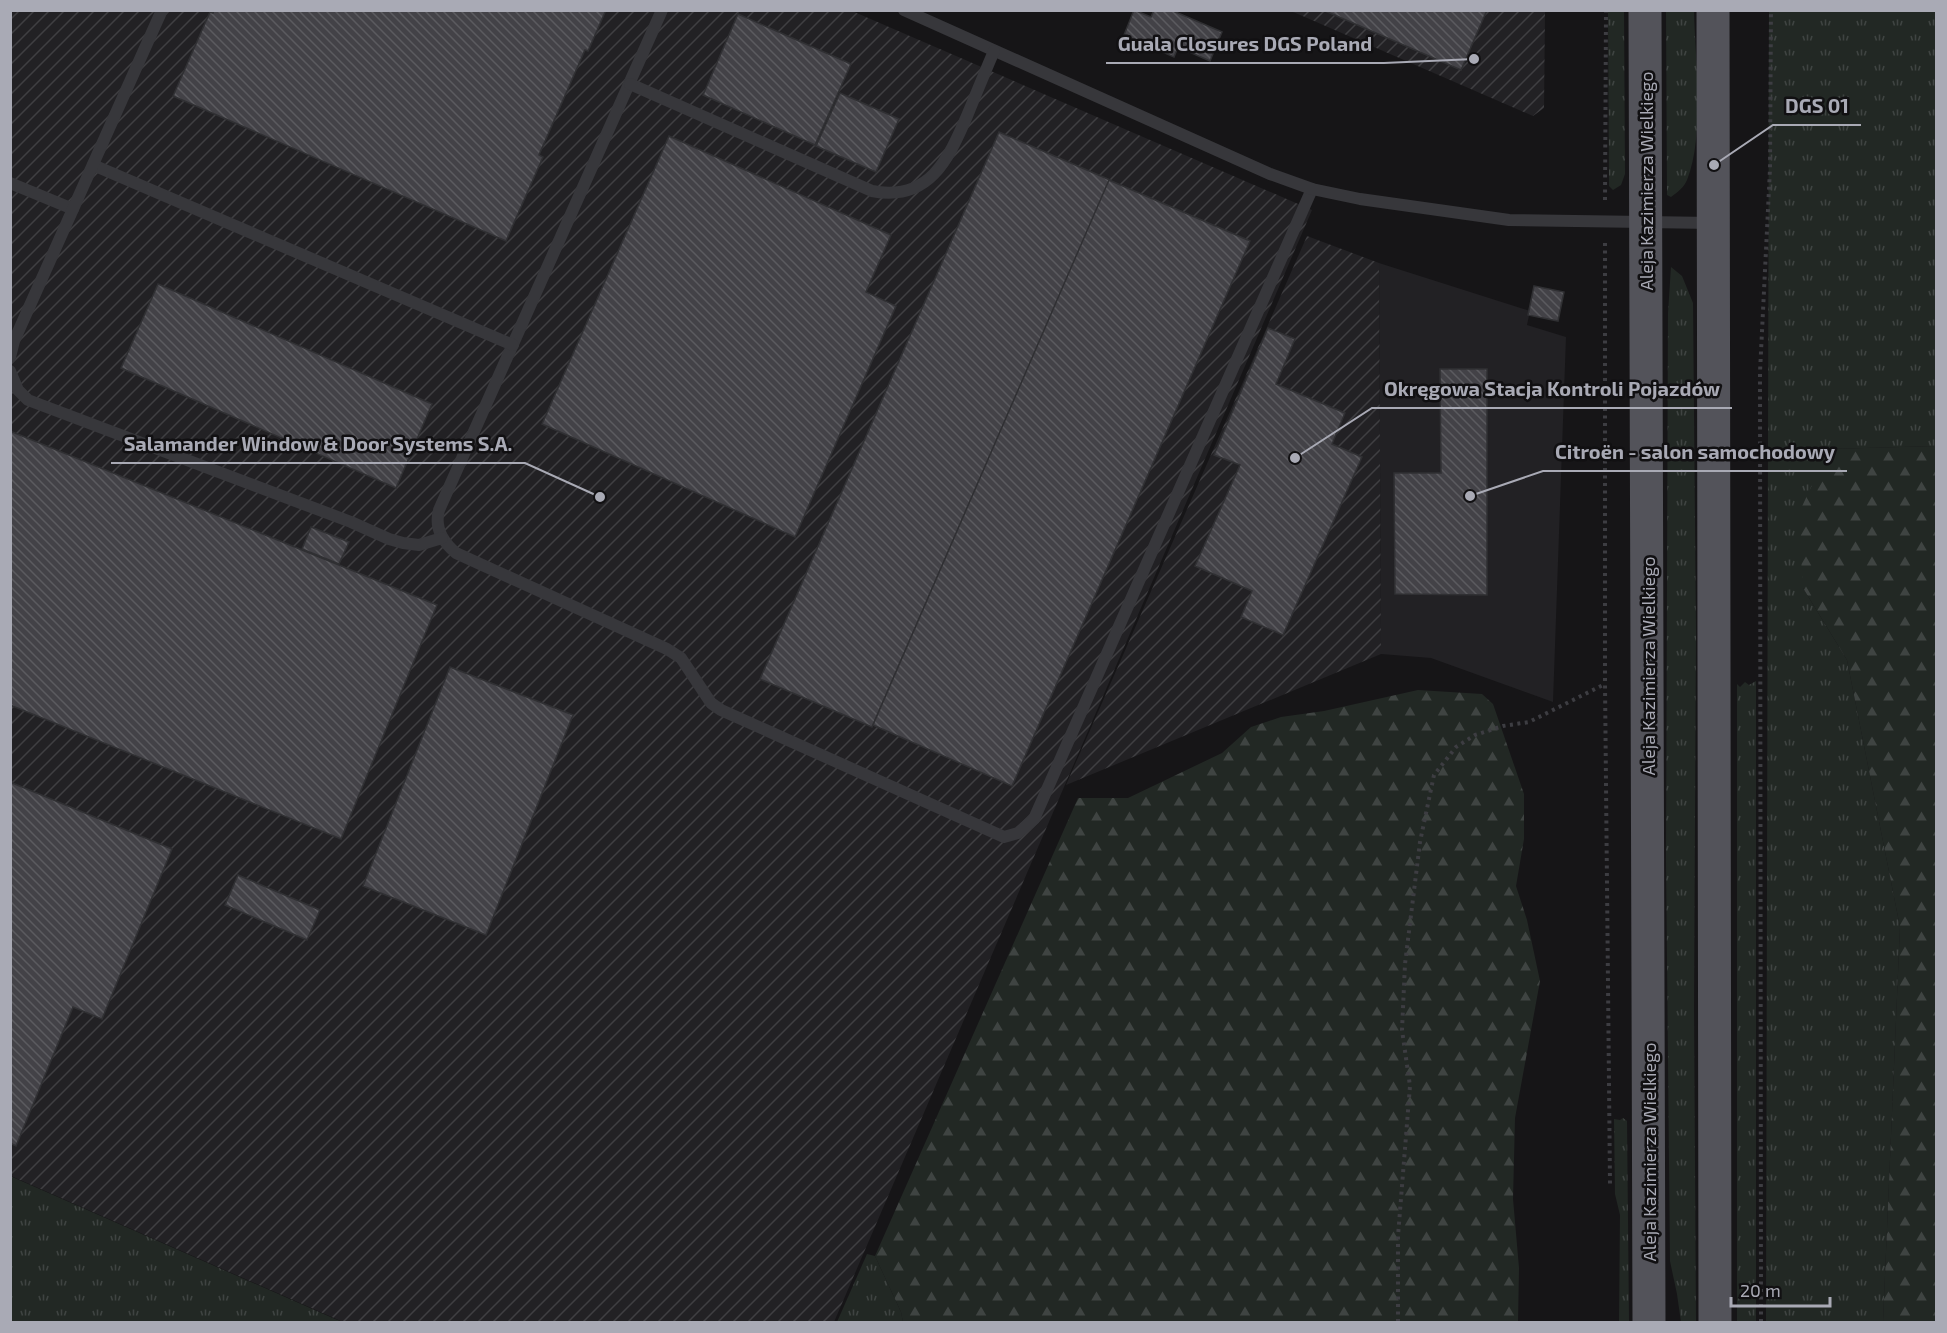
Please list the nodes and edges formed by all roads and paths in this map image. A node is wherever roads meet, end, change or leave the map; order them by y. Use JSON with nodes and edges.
{"nodes":[{"id":1,"x":162,"y":10,"type":"edge"},
{"id":2,"x":662,"y":10,"type":"edge"},
{"id":3,"x":904,"y":10,"type":"edge"},
{"id":4,"x":1606,"y":10,"type":"edge"},
{"id":5,"x":1645,"y":10,"type":"edge"},
{"id":6,"x":1713,"y":10,"type":"edge"},
{"id":7,"x":1771,"y":10,"type":"edge"},
{"id":8,"x":994,"y":51,"type":"junction"},
{"id":9,"x":630,"y":84,"type":"junction"},
{"id":10,"x":93,"y":165,"type":"junction"},
{"id":11,"x":10,"y":183,"type":"edge"},
{"id":12,"x":1312,"y":189,"type":"junction"},
{"id":13,"x":73,"y":209,"type":"junction"},
{"id":14,"x":1605,"y":221,"type":"junction"},
{"id":15,"x":1647,"y":222,"type":"junction"},
{"id":16,"x":1714,"y":223,"type":"junction"},
{"id":17,"x":513,"y":345,"type":"junction"},
{"id":18,"x":10,"y":357,"type":"edge"},
{"id":19,"x":10,"y":372,"type":"edge"},
{"id":20,"x":10,"y":392,"type":"edge"},
{"id":21,"x":28,"y":400,"type":"junction"},
{"id":22,"x":442,"y":538,"type":"junction"},
{"id":23,"x":1605,"y":684,"type":"junction"},
{"id":24,"x":1610,"y":1184,"type":"dead end"},
{"id":25,"x":1398,"y":1323,"type":"edge"},
{"id":26,"x":1649,"y":1323,"type":"edge"},
{"id":27,"x":1715,"y":1323,"type":"edge"},
{"id":28,"x":1761,"y":1323,"type":"edge"}],
"edges":[{"from":1,"to":10,"type":"lane"},
{"from":2,"to":9,"type":"lane"},
{"from":3,"to":8,"type":"lane"},
{"from":4,"to":14,"type":"path"},
{"from":5,"to":15,"type":"main road","name":"Aleja Kazimierza Wielkiego"},
{"from":6,"to":16,"type":"main road"},
{"from":7,"to":28,"type":"path"},
{"from":8,"to":9,"type":"lane"},
{"from":8,"to":12,"type":"lane"},
{"from":9,"to":17,"type":"lane"},
{"from":10,"to":13,"type":"lane"},
{"from":10,"to":17,"type":"lane"},
{"from":11,"to":13,"type":"lane"},
{"from":12,"to":14,"type":"lane"},
{"from":12,"to":22,"type":"lane"},
{"from":13,"to":18,"type":"lane"},
{"from":14,"to":15,"type":"lane"},
{"from":14,"to":23,"type":"path"},
{"from":15,"to":16,"type":"lane"},
{"from":15,"to":26,"type":"main road","name":"Aleja Kazimierza Wielkiego"},
{"from":16,"to":27,"type":"main road"},
{"from":17,"to":22,"type":"lane"},
{"from":19,"to":21,"type":"lane"},
{"from":20,"to":21,"type":"lane"},
{"from":21,"to":22,"type":"lane"},
{"from":23,"to":24,"type":"path"},
{"from":23,"to":25,"type":"path"}]}
